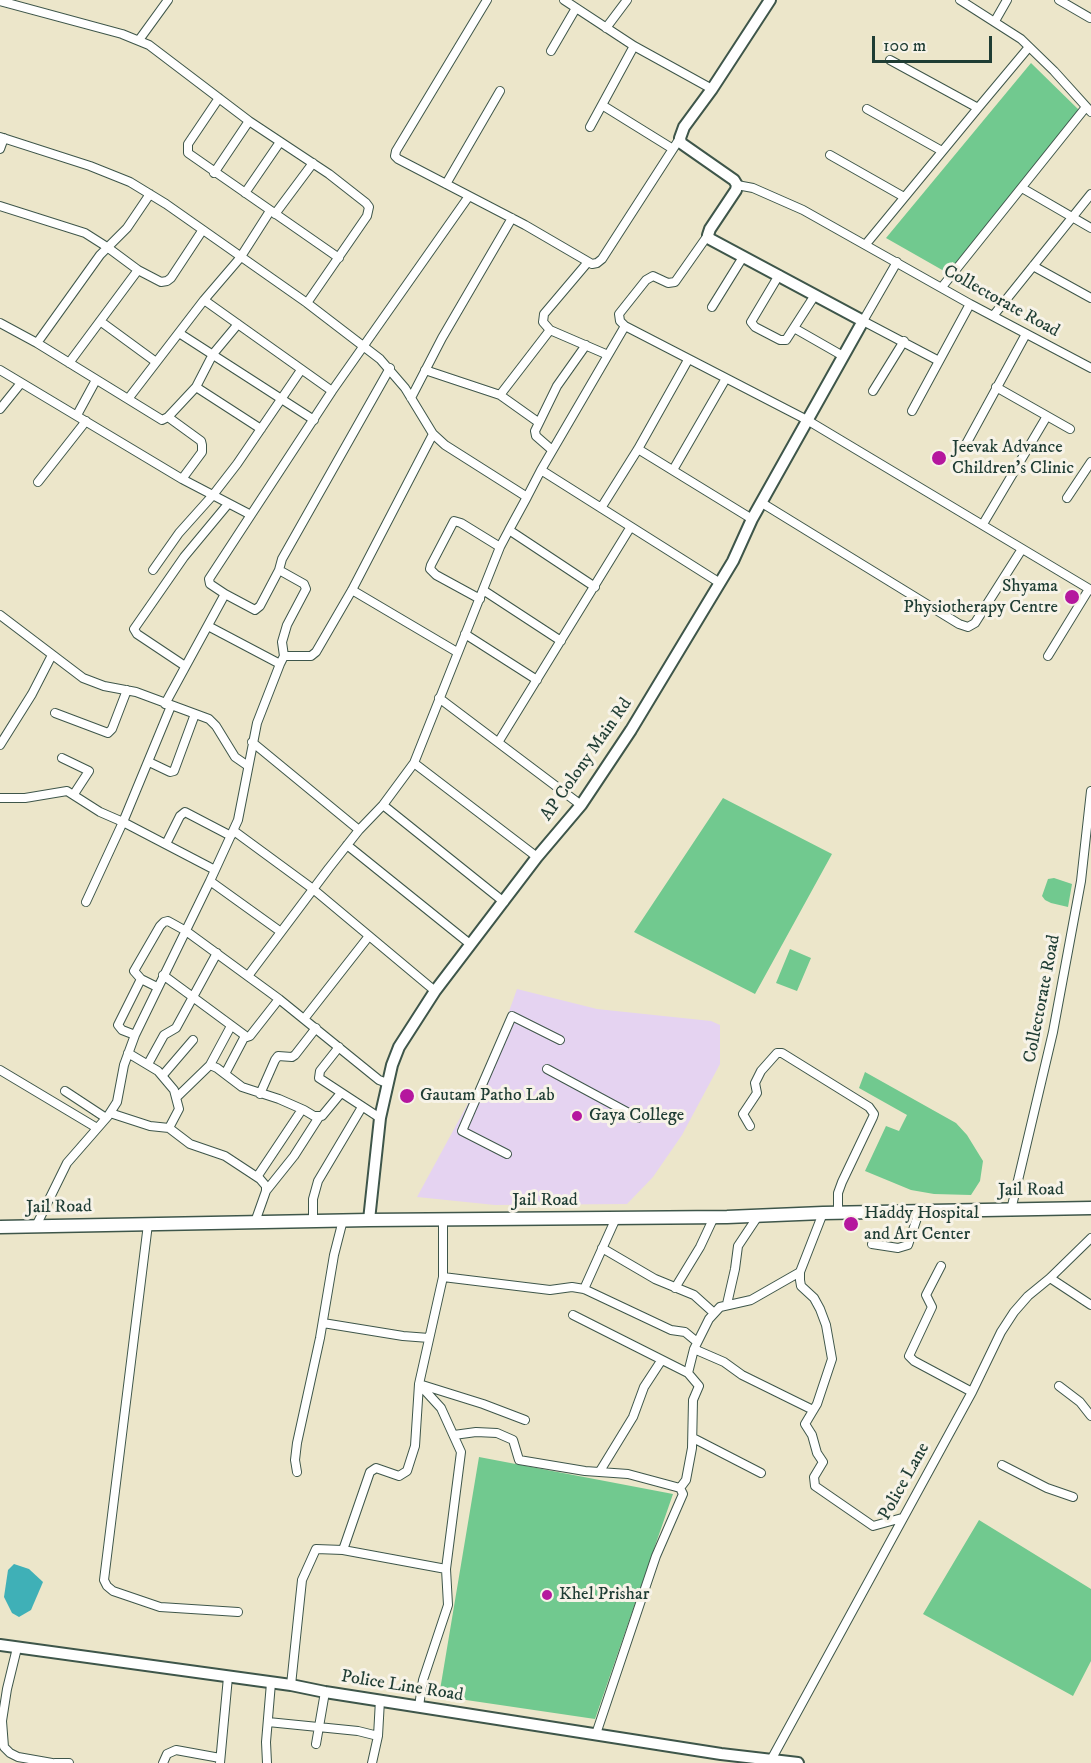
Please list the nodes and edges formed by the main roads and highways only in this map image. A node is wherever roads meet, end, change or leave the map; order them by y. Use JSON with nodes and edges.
{"nodes":[{"id":1,"x":1091,"y":1208,"type":"edge"},
{"id":2,"x":0,"y":1227,"type":"edge"}],
"edges":[{"from":1,"to":2,"type":"main road","name":"Jail Road"}]}
